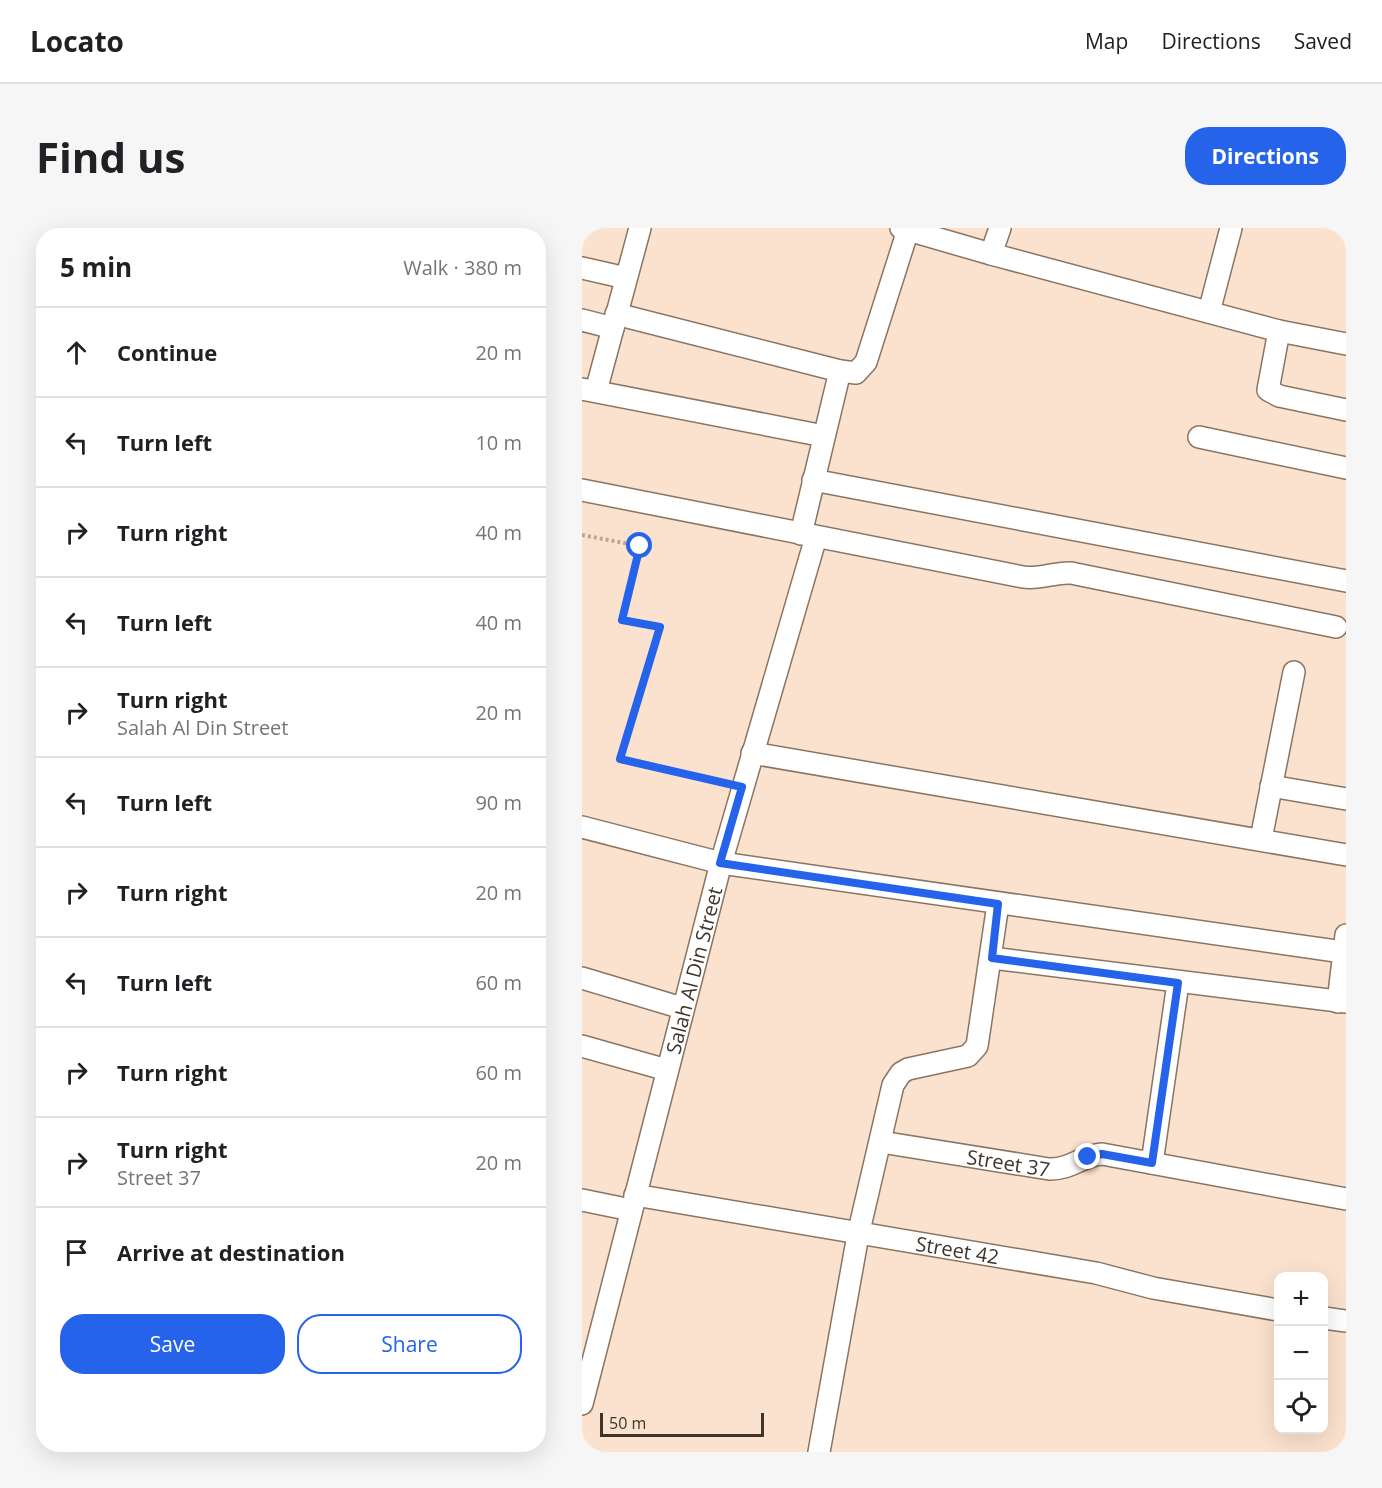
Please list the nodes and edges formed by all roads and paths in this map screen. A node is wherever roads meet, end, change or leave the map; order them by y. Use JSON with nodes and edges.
{"nodes":[{"id":1,"x":640,"y":228,"type":"edge"},
{"id":2,"x":1000,"y":228,"type":"edge"},
{"id":3,"x":1231,"y":228,"type":"edge"},
{"id":4,"x":904,"y":229,"type":"edge"},
{"id":5,"x":991,"y":254,"type":"junction"},
{"id":6,"x":582,"y":268,"type":"edge"},
{"id":7,"x":626,"y":278,"type":"junction"},
{"id":8,"x":1209,"y":312,"type":"junction"},
{"id":9,"x":582,"y":320,"type":"edge"},
{"id":10,"x":615,"y":321,"type":"junction"},
{"id":11,"x":1279,"y":330,"type":"junction"},
{"id":12,"x":1346,"y":344,"type":"edge"},
{"id":13,"x":840,"y":371,"type":"junction"},
{"id":14,"x":589,"y":390,"type":"edge"},
{"id":15,"x":1346,"y":410,"type":"edge"},
{"id":16,"x":824,"y":436,"type":"junction"},
{"id":17,"x":1199,"y":437,"type":"dead end"},
{"id":18,"x":1346,"y":468,"type":"edge"},
{"id":19,"x":813,"y":480,"type":"junction"},
{"id":20,"x":582,"y":490,"type":"edge"},
{"id":21,"x":808,"y":535,"type":"junction"},
{"id":22,"x":582,"y":536,"type":"edge"},
{"id":23,"x":1346,"y":581,"type":"edge"},
{"id":24,"x":1336,"y":627,"type":"dead end"},
{"id":25,"x":1294,"y":672,"type":"dead end"},
{"id":26,"x":752,"y":753,"type":"junction"},
{"id":27,"x":1271,"y":786,"type":"junction"},
{"id":28,"x":742,"y":787,"type":"junction"},
{"id":29,"x":1346,"y":799,"type":"edge"},
{"id":30,"x":582,"y":828,"type":"edge"},
{"id":31,"x":1261,"y":839,"type":"junction"},
{"id":32,"x":1346,"y":855,"type":"edge"},
{"id":33,"x":720,"y":863,"type":"junction"},
{"id":34,"x":998,"y":904,"type":"junction"},
{"id":35,"x":1345,"y":944,"type":"edge"},
{"id":36,"x":992,"y":958,"type":"junction"},
{"id":37,"x":582,"y":978,"type":"edge"},
{"id":38,"x":1178,"y":983,"type":"junction"},
{"id":39,"x":1342,"y":1002,"type":"edge"},
{"id":40,"x":682,"y":1008,"type":"junction"},
{"id":41,"x":582,"y":1046,"type":"edge"},
{"id":42,"x":666,"y":1070,"type":"junction"},
{"id":43,"x":881,"y":1142,"type":"junction"},
{"id":44,"x":1152,"y":1163,"type":"junction"},
{"id":45,"x":1346,"y":1199,"type":"edge"},
{"id":46,"x":582,"y":1200,"type":"edge"},
{"id":47,"x":633,"y":1203,"type":"junction"},
{"id":48,"x":858,"y":1235,"type":"junction"},
{"id":49,"x":1274,"y":1309,"type":"edge"},
{"id":50,"x":1328,"y":1318,"type":"edge"},
{"id":51,"x":1346,"y":1322,"type":"edge"},
{"id":52,"x":582,"y":1404,"type":"edge"},
{"id":53,"x":819,"y":1452,"type":"edge"}],
"edges":[{"from":1,"to":7,"type":"street"},
{"from":2,"to":5,"type":"street"},
{"from":3,"to":8,"type":"street"},
{"from":4,"to":5,"type":"street"},
{"from":4,"to":13,"type":"street"},
{"from":5,"to":8,"type":"street"},
{"from":6,"to":7,"type":"street"},
{"from":7,"to":10,"type":"street"},
{"from":8,"to":11,"type":"street"},
{"from":9,"to":10,"type":"street"},
{"from":10,"to":13,"type":"street"},
{"from":10,"to":14,"type":"street"},
{"from":11,"to":12,"type":"street"},
{"from":11,"to":15,"type":"street"},
{"from":13,"to":16,"type":"street","name":"Salah Al Din Street"},
{"from":14,"to":16,"type":"street"},
{"from":16,"to":19,"type":"street","name":"Salah Al Din Street"},
{"from":17,"to":18,"type":"street"},
{"from":19,"to":21,"type":"street","name":"Salah Al Din Street"},
{"from":19,"to":23,"type":"street"},
{"from":20,"to":21,"type":"street"},
{"from":21,"to":24,"type":"street"},
{"from":21,"to":26,"type":"street","name":"Salah Al Din Street"},
{"from":22,"to":28,"type":"path"},
{"from":25,"to":27,"type":"street"},
{"from":26,"to":28,"type":"street","name":"Salah Al Din Street"},
{"from":26,"to":31,"type":"street"},
{"from":27,"to":29,"type":"street"},
{"from":27,"to":31,"type":"street"},
{"from":28,"to":33,"type":"street","name":"Salah Al Din Street"},
{"from":30,"to":33,"type":"street"},
{"from":31,"to":32,"type":"street"},
{"from":33,"to":34,"type":"street"},
{"from":33,"to":40,"type":"street","name":"Salah Al Din Street"},
{"from":34,"to":35,"type":"street"},
{"from":34,"to":36,"type":"street"},
{"from":35,"to":39,"type":"street"},
{"from":36,"to":38,"type":"street"},
{"from":36,"to":43,"type":"street"},
{"from":37,"to":40,"type":"street"},
{"from":38,"to":39,"type":"street"},
{"from":38,"to":44,"type":"street"},
{"from":40,"to":42,"type":"street","name":"Salah Al Din Street"},
{"from":41,"to":42,"type":"street"},
{"from":42,"to":47,"type":"street","name":"Salah Al Din Street"},
{"from":43,"to":44,"type":"street","name":"Street 37"},
{"from":43,"to":48,"type":"street"},
{"from":44,"to":45,"type":"street","name":"Street 37"},
{"from":46,"to":47,"type":"street","name":"Street 42"},
{"from":47,"to":48,"type":"street","name":"Street 42"},
{"from":47,"to":52,"type":"street","name":"Salah Al Din Street"},
{"from":48,"to":49,"type":"street","name":"Street 42"},
{"from":48,"to":53,"type":"street"},
{"from":50,"to":51,"type":"street"}]}
